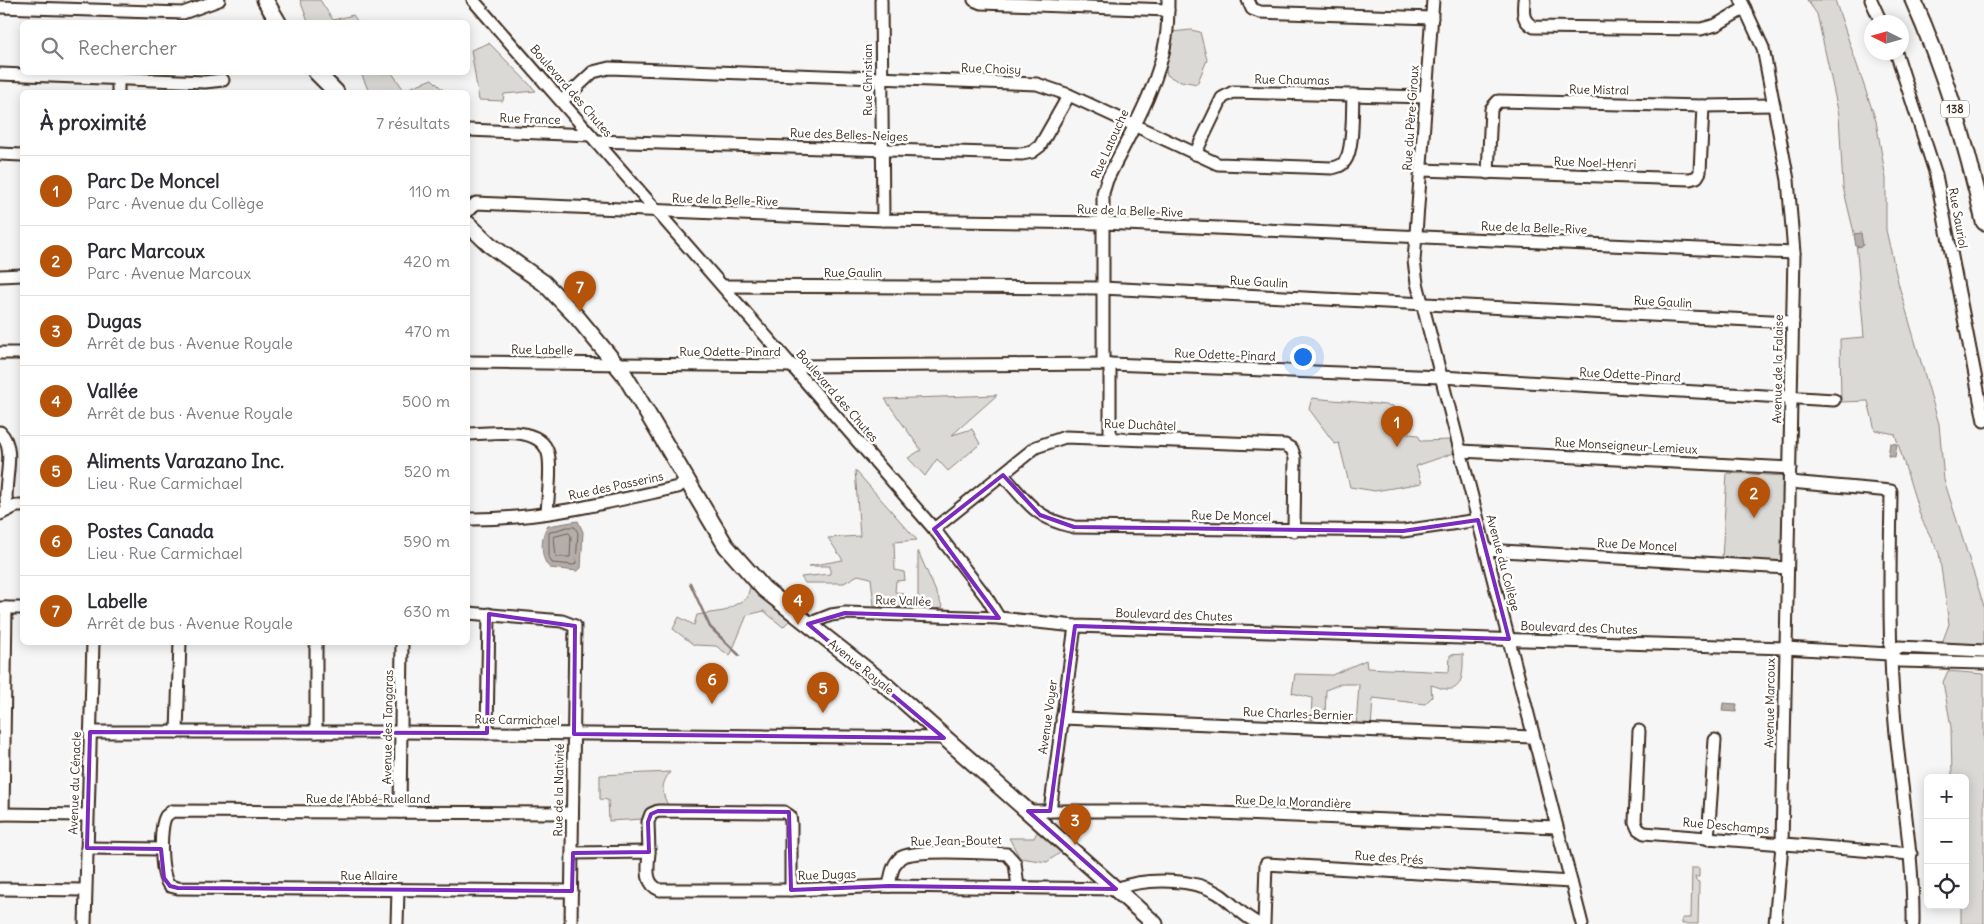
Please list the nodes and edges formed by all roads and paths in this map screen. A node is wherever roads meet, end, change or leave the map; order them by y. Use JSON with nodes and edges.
{"nodes":[{"id":1,"x":219,"y":0,"type":"edge"},
{"id":2,"x":265,"y":0,"type":"edge"},
{"id":3,"x":473,"y":0,"type":"edge"},
{"id":4,"x":881,"y":0,"type":"edge"},
{"id":5,"x":974,"y":0,"type":"edge"},
{"id":6,"x":1248,"y":0,"type":"edge"},
{"id":7,"x":1433,"y":0,"type":"edge"},
{"id":8,"x":1524,"y":0,"type":"edge"},
{"id":9,"x":1871,"y":0,"type":"edge"},
{"id":10,"x":1913,"y":0,"type":"edge"},
{"id":11,"x":1743,"y":4,"type":"edge"},
{"id":12,"x":1168,"y":5,"type":"edge"},
{"id":13,"x":0,"y":7,"type":"edge"},
{"id":14,"x":1878,"y":15,"type":"edge"},
{"id":15,"x":1432,"y":18,"type":"junction"},
{"id":16,"x":277,"y":20,"type":"edge"},
{"id":17,"x":1899,"y":60,"type":"edge"},
{"id":18,"x":0,"y":74,"type":"edge"},
{"id":19,"x":20,"y":75,"type":"edge"},
{"id":20,"x":24,"y":75,"type":"edge"},
{"id":21,"x":319,"y":75,"type":"edge"},
{"id":22,"x":881,"y":78,"type":"junction"},
{"id":23,"x":118,"y":79,"type":"junction"},
{"id":24,"x":223,"y":80,"type":"dead end"},
{"id":25,"x":118,"y":90,"type":"edge"},
{"id":26,"x":334,"y":90,"type":"edge"},
{"id":27,"x":1069,"y":94,"type":"junction"},
{"id":28,"x":1353,"y":95,"type":"junction"},
{"id":29,"x":1426,"y":97,"type":"junction"},
{"id":30,"x":562,"y":101,"type":"junction"},
{"id":31,"x":1702,"y":106,"type":"junction"},
{"id":32,"x":1774,"y":106,"type":"junction"},
{"id":33,"x":1133,"y":126,"type":"junction"},
{"id":34,"x":470,"y":130,"type":"edge"},
{"id":35,"x":594,"y":138,"type":"junction"},
{"id":36,"x":882,"y":150,"type":"junction"},
{"id":37,"x":0,"y":154,"type":"edge"},
{"id":38,"x":1194,"y":154,"type":"junction"},
{"id":39,"x":20,"y":155,"type":"edge"},
{"id":40,"x":1421,"y":170,"type":"junction"},
{"id":41,"x":1488,"y":173,"type":"junction"},
{"id":42,"x":470,"y":209,"type":"edge"},
{"id":43,"x":658,"y":211,"type":"junction"},
{"id":44,"x":883,"y":220,"type":"junction"},
{"id":45,"x":1984,"y":222,"type":"edge"},
{"id":46,"x":1102,"y":223,"type":"junction"},
{"id":47,"x":470,"y":226,"type":"edge"},
{"id":48,"x":1416,"y":237,"type":"junction"},
{"id":49,"x":1794,"y":253,"type":"junction"},
{"id":50,"x":20,"y":275,"type":"edge"},
{"id":51,"x":0,"y":276,"type":"edge"},
{"id":52,"x":723,"y":286,"type":"junction"},
{"id":53,"x":1102,"y":288,"type":"junction"},
{"id":54,"x":1422,"y":304,"type":"junction"},
{"id":55,"x":1793,"y":322,"type":"junction"},
{"id":56,"x":0,"y":353,"type":"edge"},
{"id":57,"x":20,"y":353,"type":"edge"},
{"id":58,"x":470,"y":362,"type":"edge"},
{"id":59,"x":1106,"y":364,"type":"junction"},
{"id":60,"x":615,"y":365,"type":"junction"},
{"id":61,"x":793,"y":366,"type":"junction"},
{"id":62,"x":1441,"y":377,"type":"junction"},
{"id":63,"x":1792,"y":398,"type":"junction"},
{"id":64,"x":1834,"y":400,"type":"dead end"},
{"id":65,"x":1984,"y":421,"type":"edge"},
{"id":66,"x":0,"y":432,"type":"edge"},
{"id":67,"x":470,"y":434,"type":"edge"},
{"id":68,"x":1110,"y":437,"type":"junction"},
{"id":69,"x":1460,"y":450,"type":"junction"},
{"id":70,"x":1790,"y":468,"type":"junction"},
{"id":71,"x":1003,"y":475,"type":"junction"},
{"id":72,"x":688,"y":479,"type":"junction"},
{"id":73,"x":1790,"y":482,"type":"junction"},
{"id":74,"x":20,"y":507,"type":"edge"},
{"id":75,"x":4,"y":512,"type":"edge"},
{"id":76,"x":548,"y":513,"type":"junction"},
{"id":77,"x":470,"y":519,"type":"edge"},
{"id":78,"x":1478,"y":520,"type":"junction"},
{"id":79,"x":934,"y":529,"type":"junction"},
{"id":80,"x":1294,"y":531,"type":"junction"},
{"id":81,"x":1486,"y":550,"type":"junction"},
{"id":82,"x":1787,"y":568,"type":"junction"},
{"id":83,"x":3,"y":608,"type":"edge"},
{"id":84,"x":20,"y":608,"type":"edge"},
{"id":85,"x":470,"y":613,"type":"edge"},
{"id":86,"x":489,"y":614,"type":"junction"},
{"id":87,"x":999,"y":618,"type":"junction"},
{"id":88,"x":808,"y":624,"type":"junction"},
{"id":89,"x":1075,"y":626,"type":"junction"},
{"id":90,"x":1509,"y":639,"type":"junction"},
{"id":91,"x":93,"y":645,"type":"edge"},
{"id":92,"x":180,"y":645,"type":"edge"},
{"id":93,"x":316,"y":645,"type":"edge"},
{"id":94,"x":402,"y":645,"type":"edge"},
{"id":95,"x":1785,"y":648,"type":"junction"},
{"id":96,"x":1984,"y":651,"type":"edge"},
{"id":97,"x":1889,"y":654,"type":"junction"},
{"id":98,"x":1984,"y":663,"type":"edge"},
{"id":99,"x":2,"y":695,"type":"edge"},
{"id":100,"x":1062,"y":718,"type":"junction"},
{"id":101,"x":1639,"y":731,"type":"dead end"},
{"id":102,"x":90,"y":732,"type":"junction"},
{"id":103,"x":177,"y":732,"type":"junction"},
{"id":104,"x":316,"y":732,"type":"junction"},
{"id":105,"x":403,"y":732,"type":"junction"},
{"id":106,"x":487,"y":733,"type":"junction"},
{"id":107,"x":574,"y":734,"type":"junction"},
{"id":108,"x":1533,"y":737,"type":"junction"},
{"id":109,"x":944,"y":738,"type":"junction"},
{"id":110,"x":1715,"y":740,"type":"dead end"},
{"id":111,"x":1028,"y":811,"type":"junction"},
{"id":112,"x":1050,"y":811,"type":"junction"},
{"id":113,"x":400,"y":812,"type":"junction"},
{"id":114,"x":2,"y":814,"type":"edge"},
{"id":115,"x":572,"y":814,"type":"junction"},
{"id":116,"x":87,"y":815,"type":"junction"},
{"id":117,"x":1556,"y":826,"type":"junction"},
{"id":118,"x":1708,"y":839,"type":"junction"},
{"id":119,"x":1782,"y":845,"type":"junction"},
{"id":120,"x":87,"y":848,"type":"junction"},
{"id":121,"x":161,"y":849,"type":"junction"},
{"id":122,"x":648,"y":852,"type":"junction"},
{"id":123,"x":572,"y":853,"type":"junction"},
{"id":124,"x":1911,"y":854,"type":"junction"},
{"id":125,"x":1571,"y":882,"type":"junction"},
{"id":126,"x":890,"y":886,"type":"junction"},
{"id":127,"x":1018,"y":887,"type":"junction"},
{"id":128,"x":0,"y":888,"type":"edge"},
{"id":129,"x":1116,"y":889,"type":"junction"},
{"id":130,"x":85,"y":890,"type":"junction"},
{"id":131,"x":398,"y":890,"type":"junction"},
{"id":132,"x":791,"y":890,"type":"junction"},
{"id":133,"x":572,"y":891,"type":"junction"},
{"id":134,"x":85,"y":924,"type":"edge"},
{"id":135,"x":397,"y":924,"type":"edge"},
{"id":136,"x":571,"y":924,"type":"edge"},
{"id":137,"x":1155,"y":924,"type":"edge"},
{"id":138,"x":1259,"y":924,"type":"edge"},
{"id":139,"x":1264,"y":924,"type":"edge"},
{"id":140,"x":1582,"y":924,"type":"edge"},
{"id":141,"x":1775,"y":924,"type":"edge"},
{"id":142,"x":1914,"y":924,"type":"edge"}],
"edges":[{"from":1,"to":13,"type":"street"},
{"from":2,"to":16,"type":"main road"},
{"from":3,"to":30,"type":"street","name":"Boulevard des Chutes"},
{"from":4,"to":22,"type":"street","name":"Rue Christian"},
{"from":5,"to":12,"type":"street"},
{"from":6,"to":15,"type":"street"},
{"from":7,"to":15,"type":"street","name":"Rue du Père-Giroux"},
{"from":8,"to":11,"type":"street"},
{"from":9,"to":14,"type":"street"},
{"from":10,"to":45,"type":"main road","number":"138"},
{"from":11,"to":32,"type":"street","name":"Avenue de la Falaise"},
{"from":12,"to":33,"type":"street","name":"Rue Latouche"},
{"from":15,"to":29,"type":"street","name":"Rue du Père-Giroux"},
{"from":17,"to":65,"type":"street","name":"Rue Sauriol"},
{"from":18,"to":19,"type":"street"},
{"from":20,"to":23,"type":"street"},
{"from":21,"to":26,"type":"main road"},
{"from":22,"to":27,"type":"street","name":"Rue Choisy"},
{"from":22,"to":30,"type":"street","name":"Rue Choisy"},
{"from":22,"to":36,"type":"street","name":"Rue Christian"},
{"from":23,"to":24,"type":"street"},
{"from":23,"to":25,"type":"street"},
{"from":27,"to":33,"type":"street","name":"Rue Choisy"},
{"from":27,"to":36,"type":"street","name":"Rue des Belles-Neiges"},
{"from":28,"to":29,"type":"street","name":"Rue Chaumas"},
{"from":28,"to":38,"type":"street","name":"Rue Chaumas"},
{"from":28,"to":38,"type":"street","name":"Rue Choisy"},
{"from":29,"to":40,"type":"street","name":"Rue du Père-Giroux"},
{"from":30,"to":35,"type":"street","name":"Boulevard des Chutes"},
{"from":31,"to":32,"type":"street","name":"Rue Mistral"},
{"from":31,"to":41,"type":"street","name":"Rue Mistral"},
{"from":31,"to":41,"type":"street","name":"Rue Noel-Henri"},
{"from":32,"to":49,"type":"street","name":"Avenue de la Falaise"},
{"from":33,"to":38,"type":"street","name":"Rue Choisy"},
{"from":33,"to":46,"type":"street","name":"Rue Latouche"},
{"from":34,"to":35,"type":"street","name":"Rue France"},
{"from":35,"to":36,"type":"street","name":"Rue des Belles-Neiges"},
{"from":35,"to":43,"type":"street","name":"Boulevard des Chutes"},
{"from":36,"to":44,"type":"street","name":"Rue Christian"},
{"from":37,"to":39,"type":"street"},
{"from":40,"to":41,"type":"street","name":"Rue Noel-Henri"},
{"from":40,"to":48,"type":"street","name":"Rue du Père-Giroux"},
{"from":42,"to":43,"type":"street","name":"Rue de la Belle-Rive"},
{"from":43,"to":44,"type":"street","name":"Rue de la Belle-Rive"},
{"from":43,"to":52,"type":"street","name":"Boulevard des Chutes"},
{"from":44,"to":46,"type":"street","name":"Rue de la Belle-Rive"},
{"from":46,"to":48,"type":"street","name":"Rue de la Belle-Rive"},
{"from":46,"to":53,"type":"street","name":"Rue Latouche"},
{"from":47,"to":60,"type":"main road","name":"Avenue Royale"},
{"from":48,"to":49,"type":"street","name":"Rue de la Belle-Rive"},
{"from":48,"to":54,"type":"street","name":"Avenue du Collège"},
{"from":49,"to":55,"type":"street","name":"Avenue de la Falaise"},
{"from":50,"to":51,"type":"street"},
{"from":52,"to":53,"type":"street","name":"Rue Gaulin"},
{"from":52,"to":61,"type":"street","name":"Boulevard des Chutes"},
{"from":53,"to":54,"type":"street","name":"Rue Gaulin"},
{"from":53,"to":59,"type":"street","name":"Rue Latouche"},
{"from":54,"to":55,"type":"street","name":"Rue Gaulin"},
{"from":54,"to":62,"type":"street","name":"Avenue du Collège"},
{"from":55,"to":63,"type":"street","name":"Avenue de la Falaise"},
{"from":56,"to":57,"type":"street"},
{"from":58,"to":60,"type":"street","name":"Rue Labelle"},
{"from":59,"to":61,"type":"street","name":"Rue Odette-Pinard"},
{"from":59,"to":62,"type":"street","name":"Rue Odette-Pinard"},
{"from":59,"to":68,"type":"street","name":"Rue Latouche"},
{"from":60,"to":61,"type":"street","name":"Rue Odette-Pinard"},
{"from":60,"to":72,"type":"main road","name":"Avenue Royale"},
{"from":61,"to":79,"type":"street","name":"Boulevard des Chutes"},
{"from":62,"to":63,"type":"street","name":"Rue Odette-Pinard"},
{"from":62,"to":69,"type":"street","name":"Avenue du Collège"},
{"from":63,"to":64,"type":"street","name":"Rue Odette-Pinard"},
{"from":63,"to":70,"type":"street","name":"Avenue de la Falaise"},
{"from":66,"to":75,"type":"street"},
{"from":67,"to":76,"type":"street"},
{"from":68,"to":71,"type":"street","name":"Rue Duchâtel"},
{"from":68,"to":80,"type":"street","name":"Rue Duchâtel"},
{"from":69,"to":70,"type":"street","name":"Rue Monseigneur-Lemieux"},
{"from":69,"to":78,"type":"street","name":"Avenue du Collège"},
{"from":70,"to":73,"type":"street","name":"Avenue de la Falaise"},
{"from":71,"to":79,"type":"street","name":"Rue Duchâtel"},
{"from":71,"to":80,"type":"street","name":"Rue De Moncel"},
{"from":72,"to":76,"type":"street","name":"Rue des Passerins"},
{"from":72,"to":88,"type":"main road","name":"Avenue Royale"},
{"from":73,"to":82,"type":"street","name":"Avenue Marcoux"},
{"from":73,"to":97,"type":"street"},
{"from":74,"to":75,"type":"street"},
{"from":76,"to":77,"type":"street","name":"Rue des Passerins"},
{"from":78,"to":80,"type":"street","name":"Rue De Moncel"},
{"from":78,"to":81,"type":"street","name":"Avenue du Collège"},
{"from":79,"to":87,"type":"street","name":"Boulevard des Chutes"},
{"from":81,"to":82,"type":"street","name":"Rue De Moncel"},
{"from":81,"to":90,"type":"street","name":"Avenue du Collège"},
{"from":82,"to":95,"type":"street","name":"Avenue Marcoux"},
{"from":83,"to":84,"type":"street"},
{"from":83,"to":99,"type":"street"},
{"from":85,"to":86,"type":"street"},
{"from":86,"to":106,"type":"street"},
{"from":86,"to":107,"type":"street","name":"Rue de la Nativité"},
{"from":87,"to":88,"type":"street","name":"Rue Vallée"},
{"from":87,"to":89,"type":"street","name":"Boulevard des Chutes"},
{"from":88,"to":109,"type":"main road","name":"Avenue Royale"},
{"from":89,"to":90,"type":"street","name":"Boulevard des Chutes"},
{"from":89,"to":100,"type":"street","name":"Avenue Voyer"},
{"from":90,"to":95,"type":"street","name":"Boulevard des Chutes"},
{"from":90,"to":108,"type":"street","name":"Avenue du Collège"},
{"from":91,"to":102,"type":"street","name":"Avenue du Cénacle"},
{"from":92,"to":103,"type":"street"},
{"from":93,"to":104,"type":"street"},
{"from":94,"to":105,"type":"street","name":"Avenue des Tangaras"},
{"from":95,"to":97,"type":"street","name":"Boulevard des Chutes"},
{"from":95,"to":119,"type":"street","name":"Avenue Marcoux"},
{"from":96,"to":97,"type":"street"},
{"from":97,"to":98,"type":"street"},
{"from":97,"to":124,"type":"street"},
{"from":99,"to":114,"type":"street"},
{"from":100,"to":108,"type":"street","name":"Rue Charles-Bernier"},
{"from":100,"to":112,"type":"street","name":"Avenue Voyer"},
{"from":101,"to":118,"type":"street","name":"Rue Deschamps"},
{"from":102,"to":103,"type":"street","name":"Rue Carmichael"},
{"from":102,"to":116,"type":"street","name":"Avenue du Cénacle"},
{"from":103,"to":104,"type":"street","name":"Rue Carmichael"},
{"from":104,"to":105,"type":"street","name":"Rue Carmichael"},
{"from":105,"to":106,"type":"street","name":"Rue Carmichael"},
{"from":105,"to":113,"type":"street","name":"Avenue des Tangaras"},
{"from":106,"to":107,"type":"street","name":"Rue Carmichael"},
{"from":107,"to":109,"type":"street","name":"Rue Carmichael"},
{"from":107,"to":115,"type":"street","name":"Rue de la Nativité"},
{"from":108,"to":117,"type":"street","name":"Avenue du Collège"},
{"from":109,"to":111,"type":"main road","name":"Avenue Royale"},
{"from":110,"to":118,"type":"street"},
{"from":111,"to":112,"type":"street","name":"Rue De la Morandière"},
{"from":111,"to":129,"type":"main road","name":"Avenue Royale"},
{"from":112,"to":117,"type":"street","name":"Rue De la Morandière"},
{"from":113,"to":115,"type":"street","name":"Rue de l'Abbé-Ruelland"},
{"from":113,"to":121,"type":"street","name":"Rue de l'Abbé-Ruelland"},
{"from":114,"to":116,"type":"street"},
{"from":115,"to":123,"type":"street","name":"Rue de la Nativité"},
{"from":116,"to":120,"type":"street","name":"Avenue du Cénacle"},
{"from":117,"to":125,"type":"street","name":"Avenue du Collège"},
{"from":118,"to":119,"type":"street","name":"Rue Deschamps"},
{"from":119,"to":124,"type":"street","name":"Rue Deschamps"},
{"from":119,"to":141,"type":"street","name":"Avenue Marcoux"},
{"from":120,"to":121,"type":"street"},
{"from":120,"to":130,"type":"street","name":"Avenue du Cénacle"},
{"from":121,"to":131,"type":"street","name":"Rue Allaire"},
{"from":122,"to":123,"type":"street"},
{"from":122,"to":132,"type":"street","name":"Rue Dugas"},
{"from":122,"to":132,"type":"street"},
{"from":123,"to":133,"type":"street","name":"Rue de la Nativité"},
{"from":124,"to":142,"type":"street"},
{"from":125,"to":139,"type":"street","name":"Rue des Prés"},
{"from":125,"to":140,"type":"street","name":"Avenue du Collège"},
{"from":126,"to":127,"type":"street","name":"Rue Dugas"},
{"from":126,"to":127,"type":"street","name":"Rue Jean-Boutet"},
{"from":126,"to":132,"type":"street","name":"Rue Dugas"},
{"from":127,"to":129,"type":"street","name":"Rue Dugas"},
{"from":128,"to":130,"type":"street"},
{"from":129,"to":137,"type":"main road","name":"Avenue Royale"},
{"from":129,"to":138,"type":"street","name":"Rue Dugas"},
{"from":130,"to":134,"type":"street","name":"Avenue du Cénacle"},
{"from":131,"to":133,"type":"street","name":"Rue Allaire"},
{"from":131,"to":135,"type":"street"},
{"from":133,"to":136,"type":"street","name":"Rue de la Nativité"}]}
